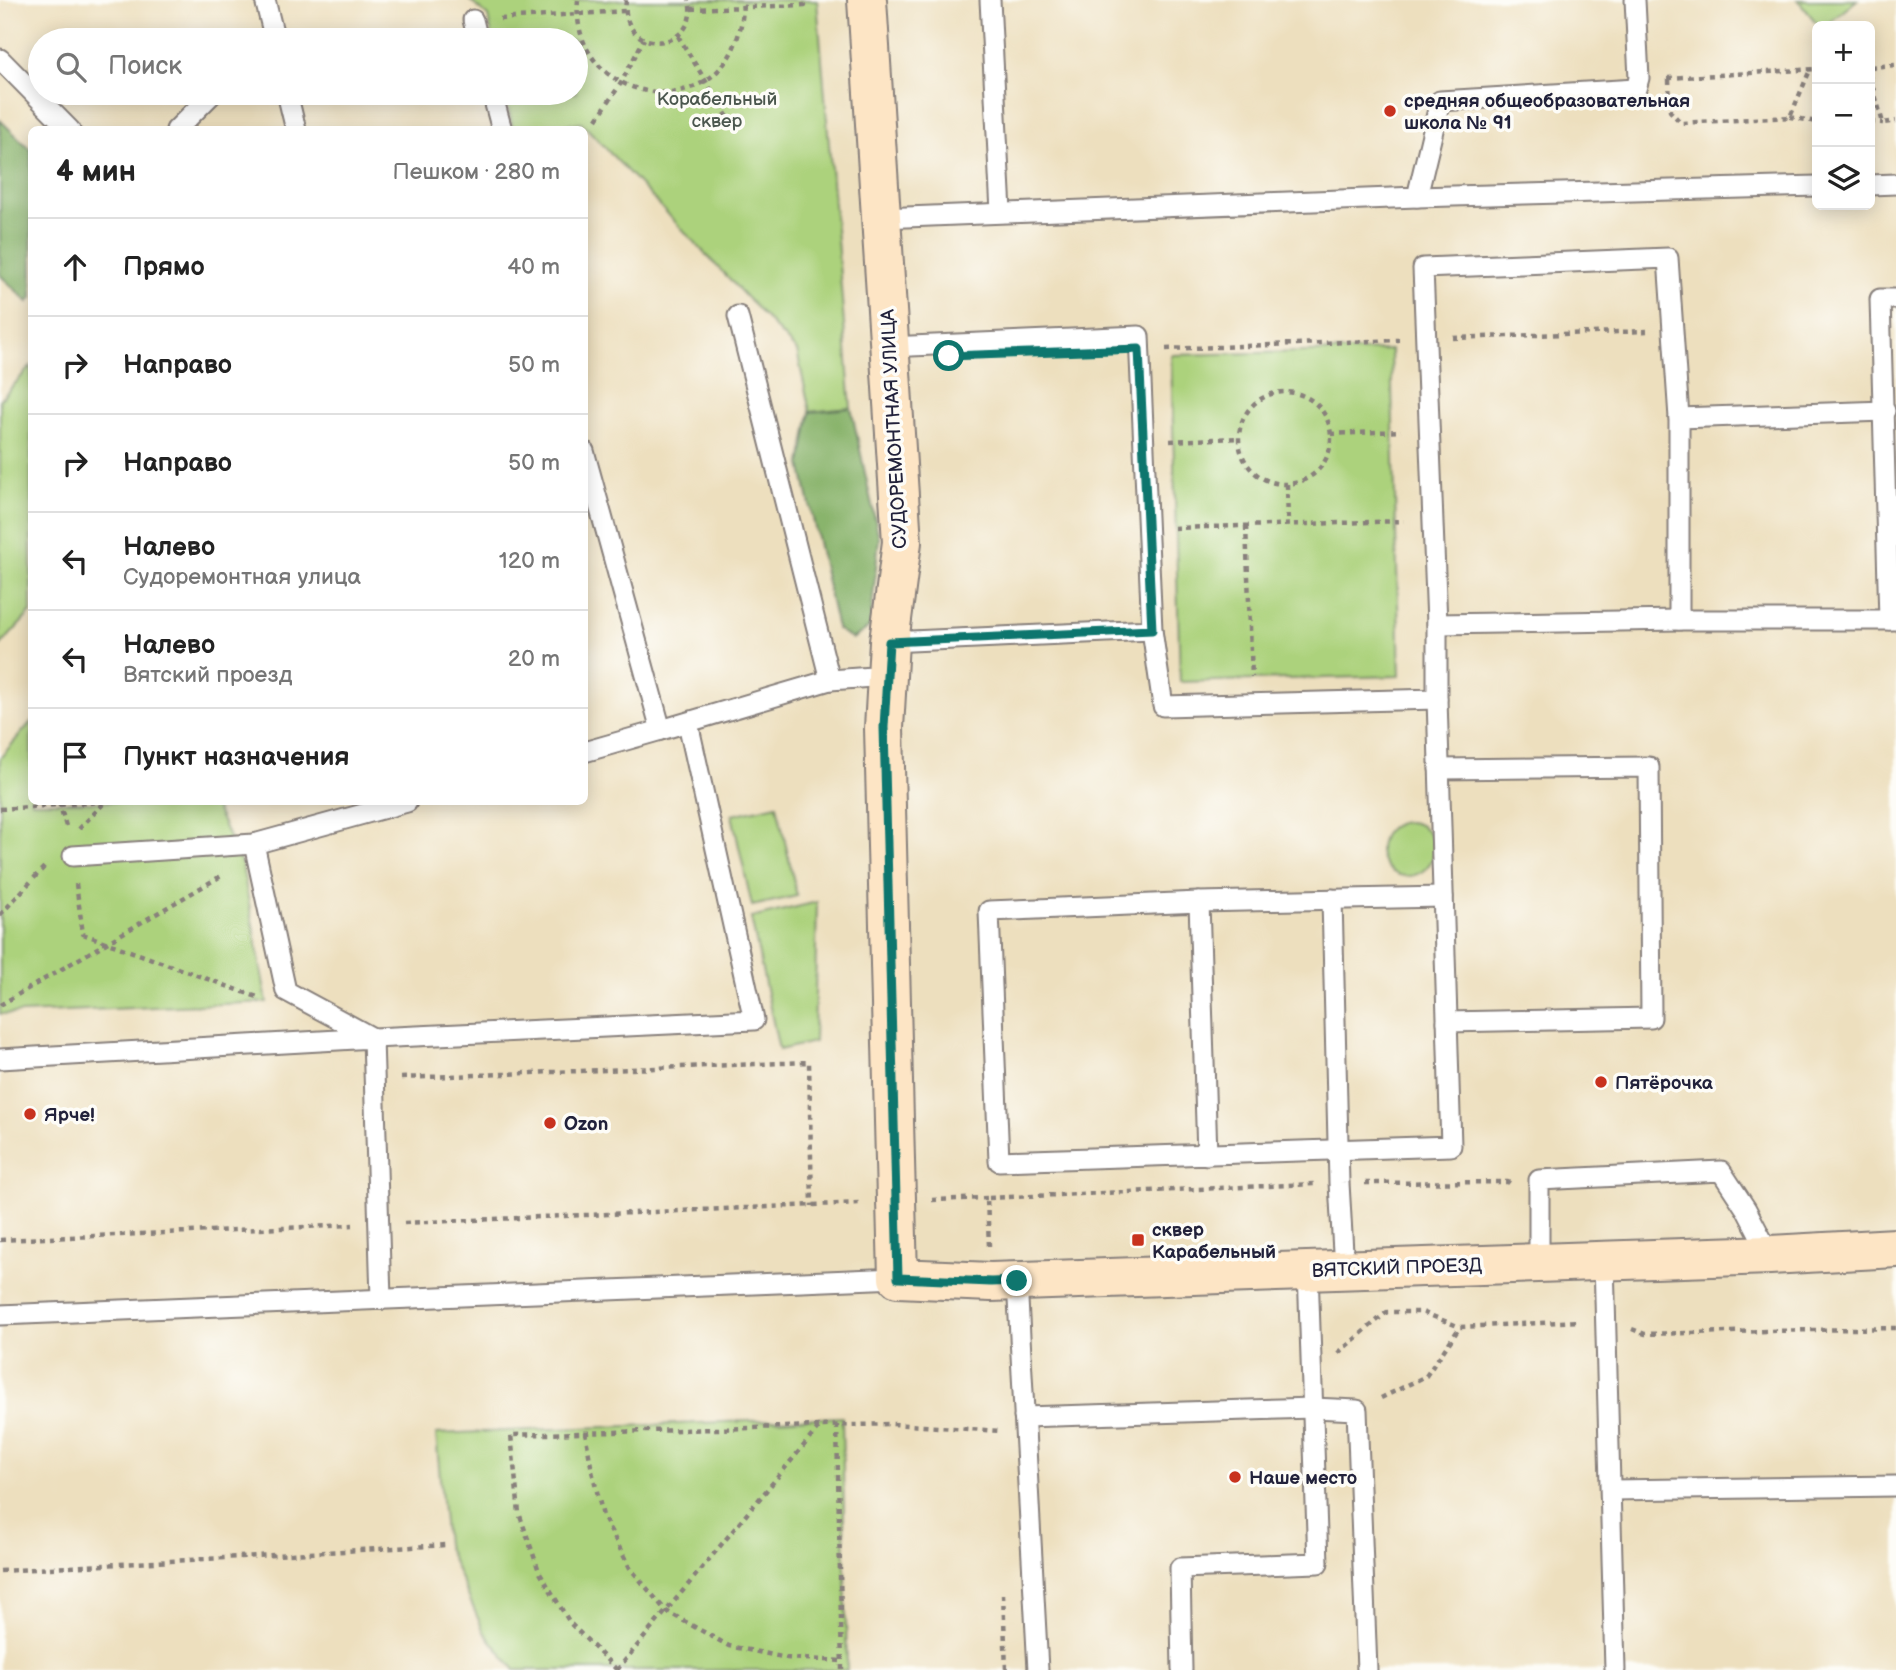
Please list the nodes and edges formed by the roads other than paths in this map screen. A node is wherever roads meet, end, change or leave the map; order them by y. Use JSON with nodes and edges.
{"nodes":[{"id":1,"x":265,"y":0,"type":"edge"},
{"id":2,"x":867,"y":0,"type":"edge"},
{"id":3,"x":990,"y":0,"type":"edge"},
{"id":4,"x":1635,"y":0,"type":"edge"},
{"id":5,"x":473,"y":20,"type":"road end"},
{"id":6,"x":269,"y":28,"type":"edge"},
{"id":7,"x":475,"y":28,"type":"edge"},
{"id":8,"x":0,"y":60,"type":"edge"},
{"id":9,"x":28,"y":88,"type":"edge"},
{"id":10,"x":45,"y":105,"type":"edge"},
{"id":11,"x":201,"y":105,"type":"edge"},
{"id":12,"x":291,"y":105,"type":"edge"},
{"id":13,"x":495,"y":105,"type":"edge"},
{"id":14,"x":66,"y":126,"type":"edge"},
{"id":15,"x":180,"y":126,"type":"edge"},
{"id":16,"x":295,"y":126,"type":"edge"},
{"id":17,"x":501,"y":126,"type":"edge"},
{"id":18,"x":1896,"y":184,"type":"edge"},
{"id":19,"x":1875,"y":185,"type":"edge"},
{"id":20,"x":1812,"y":186,"type":"edge"},
{"id":21,"x":1417,"y":197,"type":"junction"},
{"id":22,"x":1001,"y":212,"type":"junction"},
{"id":23,"x":881,"y":218,"type":"junction"},
{"id":24,"x":1896,"y":299,"type":"edge"},
{"id":25,"x":738,"y":316,"type":"dead end"},
{"id":26,"x":888,"y":347,"type":"junction"},
{"id":27,"x":1885,"y":411,"type":"junction"},
{"id":28,"x":1679,"y":418,"type":"junction"},
{"id":29,"x":588,"y":465,"type":"edge"},
{"id":30,"x":1679,"y":620,"type":"junction"},
{"id":31,"x":1892,"y":620,"type":"edge"},
{"id":32,"x":1437,"y":624,"type":"junction"},
{"id":33,"x":1152,"y":630,"type":"junction"},
{"id":34,"x":888,"y":659,"type":"junction"},
{"id":35,"x":830,"y":680,"type":"junction"},
{"id":36,"x":1437,"y":699,"type":"junction"},
{"id":37,"x":688,"y":723,"type":"junction"},
{"id":38,"x":661,"y":730,"type":"junction"},
{"id":39,"x":588,"y":751,"type":"edge"},
{"id":40,"x":1439,"y":769,"type":"junction"},
{"id":41,"x":396,"y":805,"type":"edge"},
{"id":42,"x":254,"y":844,"type":"junction"},
{"id":43,"x":71,"y":848,"type":"road end"},
{"id":44,"x":1443,"y":897,"type":"junction"},
{"id":45,"x":1332,"y":899,"type":"junction"},
{"id":46,"x":1199,"y":902,"type":"junction"},
{"id":47,"x":1447,"y":1022,"type":"junction"},
{"id":48,"x":373,"y":1038,"type":"junction"},
{"id":49,"x":0,"y":1059,"type":"edge"},
{"id":50,"x":1340,"y":1151,"type":"junction"},
{"id":51,"x":1207,"y":1155,"type":"junction"},
{"id":52,"x":1896,"y":1248,"type":"edge"},
{"id":53,"x":1770,"y":1255,"type":"junction"},
{"id":54,"x":1604,"y":1261,"type":"junction"},
{"id":55,"x":1539,"y":1263,"type":"junction"},
{"id":56,"x":1326,"y":1270,"type":"junction"},
{"id":57,"x":898,"y":1278,"type":"junction"},
{"id":58,"x":1017,"y":1281,"type":"junction"},
{"id":59,"x":381,"y":1299,"type":"junction"},
{"id":60,"x":0,"y":1315,"type":"edge"},
{"id":61,"x":1313,"y":1408,"type":"junction"},
{"id":62,"x":1024,"y":1417,"type":"junction"},
{"id":63,"x":1896,"y":1486,"type":"edge"},
{"id":64,"x":1611,"y":1490,"type":"junction"},
{"id":65,"x":1038,"y":1670,"type":"edge"},
{"id":66,"x":1182,"y":1670,"type":"edge"},
{"id":67,"x":1367,"y":1670,"type":"edge"},
{"id":68,"x":1615,"y":1670,"type":"edge"}],
"edges":[{"from":1,"to":6,"type":"lane"},
{"from":2,"to":23,"type":"street","name":"СУДОРЕМОНТНАЯ УЛИЦА"},
{"from":3,"to":22,"type":"lane"},
{"from":4,"to":21,"type":"lane"},
{"from":5,"to":7,"type":"lane"},
{"from":8,"to":9,"type":"lane"},
{"from":10,"to":14,"type":"lane"},
{"from":11,"to":15,"type":"lane"},
{"from":12,"to":16,"type":"lane"},
{"from":13,"to":17,"type":"lane"},
{"from":18,"to":19,"type":"lane"},
{"from":20,"to":21,"type":"lane"},
{"from":21,"to":22,"type":"lane"},
{"from":22,"to":23,"type":"lane"},
{"from":23,"to":26,"type":"street","name":"СУДОРЕМОНТНАЯ УЛИЦА"},
{"from":24,"to":27,"type":"lane"},
{"from":25,"to":35,"type":"lane"},
{"from":26,"to":33,"type":"lane"},
{"from":26,"to":34,"type":"street","name":"СУДОРЕМОНТНАЯ УЛИЦА"},
{"from":27,"to":28,"type":"lane"},
{"from":27,"to":31,"type":"lane"},
{"from":28,"to":30,"type":"lane"},
{"from":28,"to":32,"type":"lane"},
{"from":29,"to":38,"type":"lane"},
{"from":30,"to":31,"type":"lane"},
{"from":30,"to":32,"type":"lane"},
{"from":32,"to":36,"type":"lane"},
{"from":33,"to":34,"type":"lane"},
{"from":33,"to":36,"type":"lane"},
{"from":34,"to":35,"type":"lane"},
{"from":34,"to":57,"type":"street","name":"СУДОРЕМОНТНАЯ УЛИЦА"},
{"from":35,"to":37,"type":"lane"},
{"from":36,"to":40,"type":"lane"},
{"from":37,"to":38,"type":"lane"},
{"from":37,"to":48,"type":"lane"},
{"from":38,"to":39,"type":"lane"},
{"from":40,"to":44,"type":"lane"},
{"from":40,"to":47,"type":"lane"},
{"from":41,"to":42,"type":"lane"},
{"from":42,"to":43,"type":"lane"},
{"from":42,"to":48,"type":"lane"},
{"from":44,"to":45,"type":"lane"},
{"from":44,"to":47,"type":"lane"},
{"from":45,"to":46,"type":"lane"},
{"from":45,"to":50,"type":"lane"},
{"from":46,"to":51,"type":"lane"},
{"from":46,"to":51,"type":"lane"},
{"from":47,"to":50,"type":"lane"},
{"from":48,"to":49,"type":"lane"},
{"from":48,"to":59,"type":"lane"},
{"from":50,"to":51,"type":"lane"},
{"from":50,"to":56,"type":"lane"},
{"from":52,"to":53,"type":"street","name":"ВЯТСКИЙ ПРОЕЗД"},
{"from":53,"to":54,"type":"street","name":"ВЯТСКИЙ ПРОЕЗД"},
{"from":53,"to":55,"type":"lane"},
{"from":54,"to":55,"type":"street","name":"ВЯТСКИЙ ПРОЕЗД"},
{"from":54,"to":64,"type":"lane"},
{"from":55,"to":56,"type":"street","name":"ВЯТСКИЙ ПРОЕЗД"},
{"from":56,"to":58,"type":"street","name":"ВЯТСКИЙ ПРОЕЗД"},
{"from":56,"to":61,"type":"lane"},
{"from":57,"to":58,"type":"street","name":"ВЯТСКИЙ ПРОЕЗД"},
{"from":57,"to":59,"type":"lane"},
{"from":58,"to":62,"type":"lane"},
{"from":59,"to":60,"type":"lane"},
{"from":61,"to":62,"type":"lane"},
{"from":61,"to":66,"type":"lane"},
{"from":61,"to":67,"type":"lane"},
{"from":62,"to":65,"type":"lane"},
{"from":63,"to":64,"type":"lane"},
{"from":64,"to":68,"type":"lane"}]}
